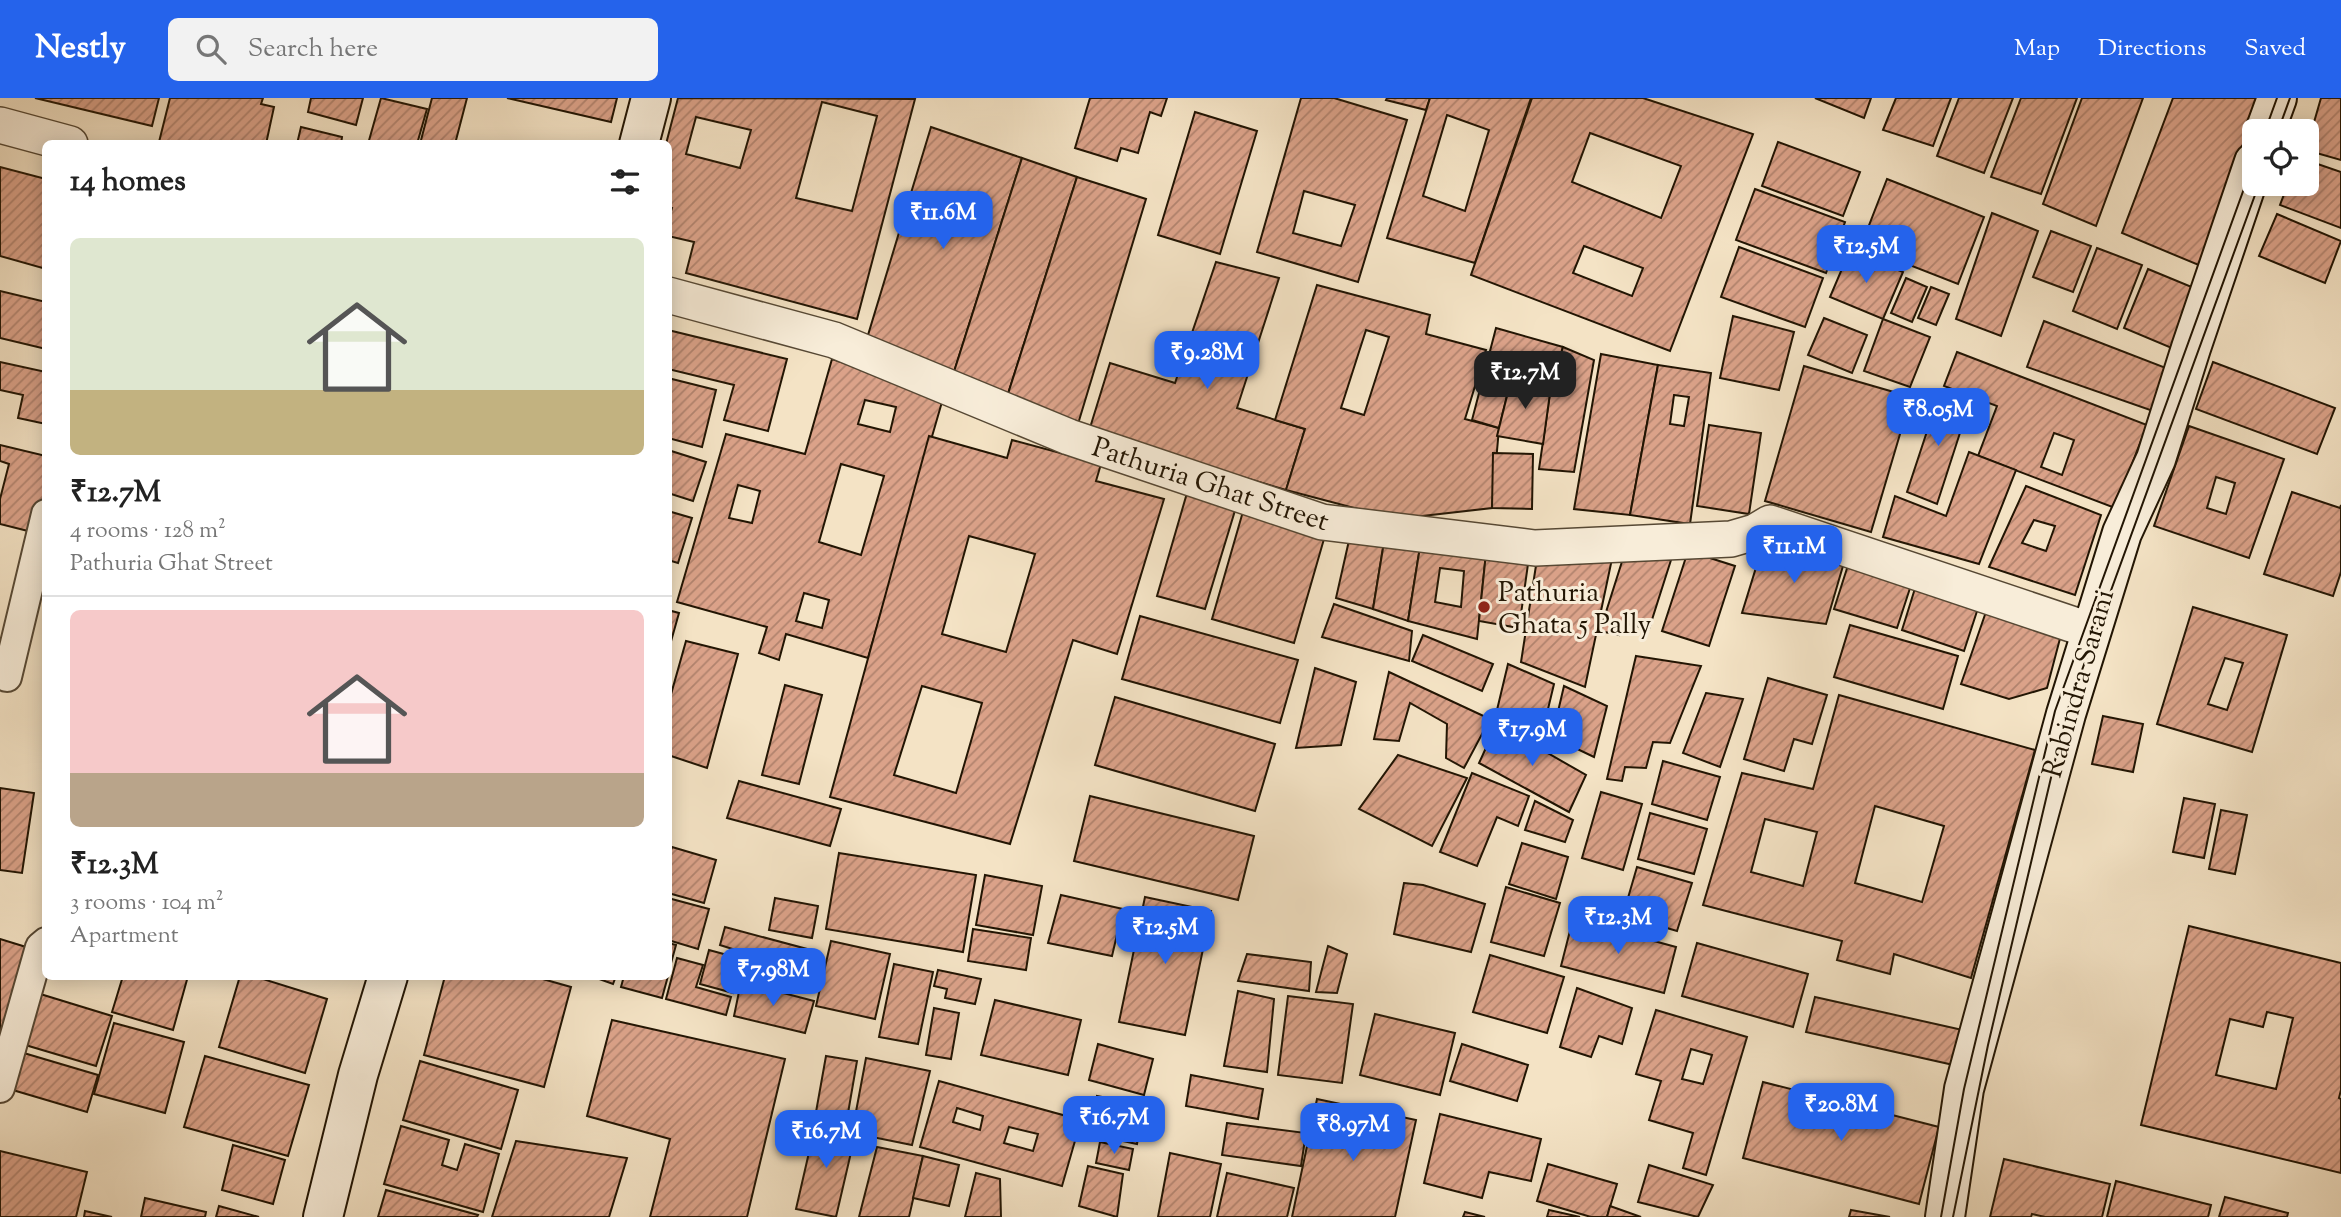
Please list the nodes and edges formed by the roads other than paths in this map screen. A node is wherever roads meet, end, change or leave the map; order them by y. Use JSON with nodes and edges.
{"nodes":[{"id":1,"x":651,"y":98,"type":"edge"},
{"id":2,"x":2277,"y":98,"type":"edge"},
{"id":3,"x":2269,"y":119,"type":"edge"},
{"id":4,"x":0,"y":125,"type":"edge"},
{"id":5,"x":55,"y":140,"type":"edge"},
{"id":6,"x":640,"y":140,"type":"edge"},
{"id":7,"x":2242,"y":196,"type":"edge"},
{"id":8,"x":672,"y":296,"type":"edge"},
{"id":9,"x":42,"y":531,"type":"edge"},
{"id":10,"x":2092,"y":631,"type":"junction"},
{"id":11,"x":7,"y":677,"type":"dead end"},
{"id":12,"x":42,"y":945,"type":"edge"},
{"id":13,"x":387,"y":980,"type":"edge"},
{"id":14,"x":0,"y":1088,"type":"edge"},
{"id":15,"x":323,"y":1217,"type":"edge"},
{"id":16,"x":1945,"y":1217,"type":"edge"}],
"edges":[{"from":1,"to":6,"type":"main road"},
{"from":2,"to":3,"type":"main road"},
{"from":4,"to":5,"type":"street"},
{"from":7,"to":10,"type":"main road","name":"Rabindra Sarani"},
{"from":8,"to":10,"type":"street","name":"Pathuria Ghat Street"},
{"from":9,"to":11,"type":"street"},
{"from":10,"to":16,"type":"main road","name":"Rabindra Sarani"},
{"from":12,"to":14,"type":"street"},
{"from":13,"to":15,"type":"main road"}]}
